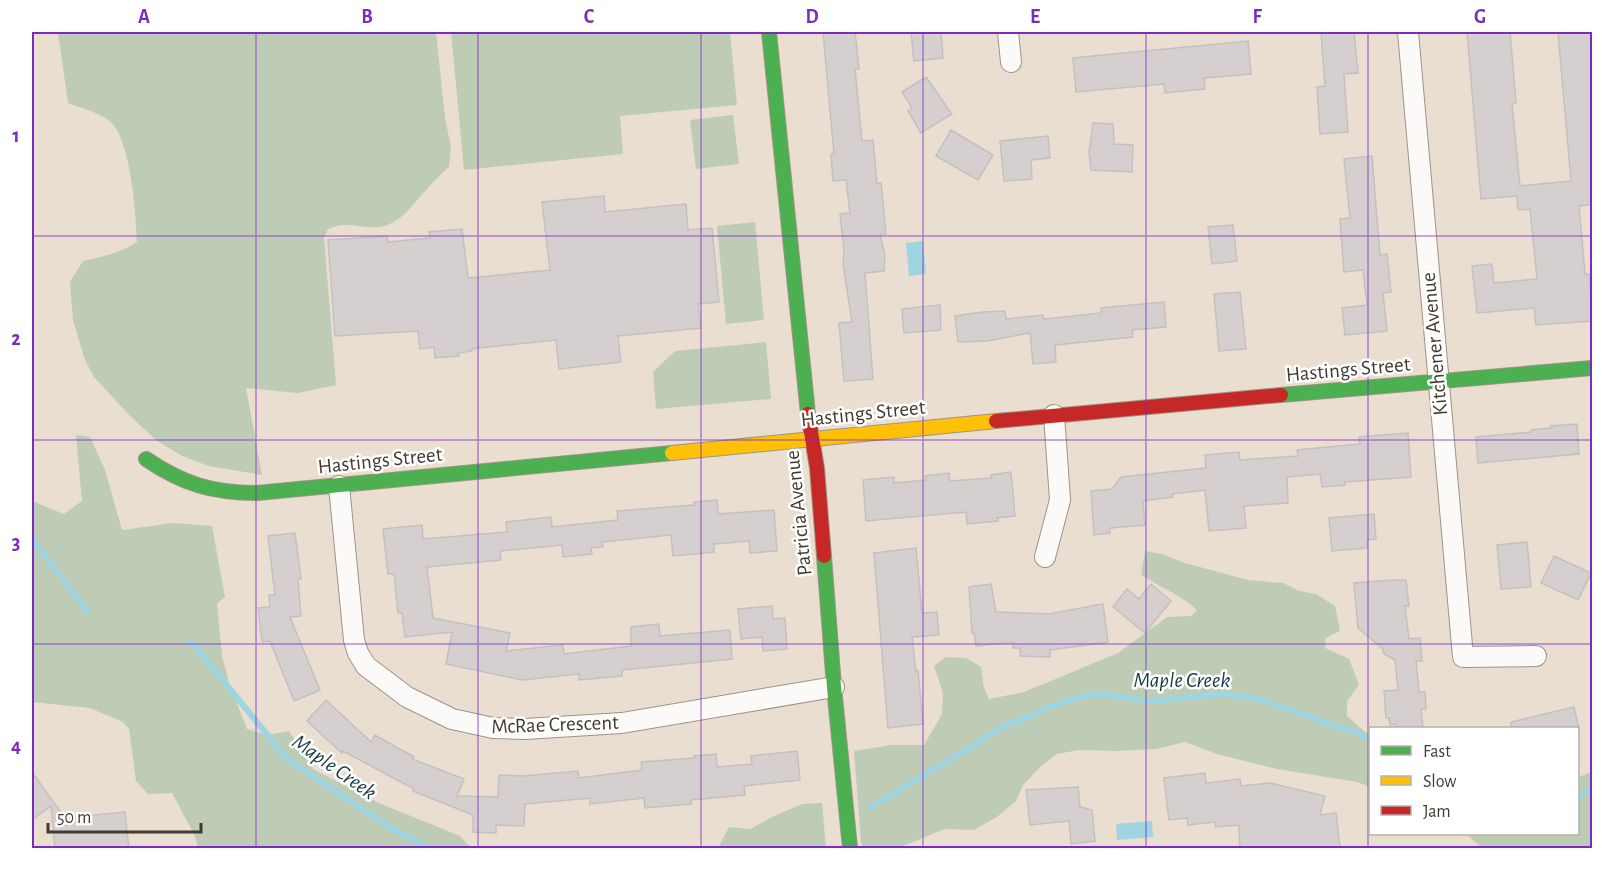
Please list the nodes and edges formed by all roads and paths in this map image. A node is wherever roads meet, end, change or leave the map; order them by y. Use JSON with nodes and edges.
{"nodes":[{"id":1,"x":769,"y":32,"type":"edge"},
{"id":2,"x":1008,"y":32,"type":"edge"},
{"id":3,"x":1408,"y":32,"type":"edge"},
{"id":4,"x":1011,"y":62,"type":"dead end"},
{"id":5,"x":1593,"y":368,"type":"edge"},
{"id":6,"x":1437,"y":382,"type":"junction"},
{"id":7,"x":1054,"y":415,"type":"junction"},
{"id":8,"x":812,"y":440,"type":"junction"},
{"id":9,"x":146,"y":459,"type":"dead end"},
{"id":10,"x":339,"y":486,"type":"junction"},
{"id":11,"x":1045,"y":558,"type":"dead end"},
{"id":12,"x":1536,"y":656,"type":"dead end"},
{"id":13,"x":834,"y":687,"type":"junction"},
{"id":14,"x":850,"y":849,"type":"edge"}],
"edges":[{"from":1,"to":8,"type":"street","name":"Patricia Avenue"},
{"from":2,"to":4,"type":"street"},
{"from":3,"to":6,"type":"street","name":"Kitchener Avenue"},
{"from":5,"to":6,"type":"street","name":"Hastings Street"},
{"from":6,"to":7,"type":"street","name":"Hastings Street"},
{"from":6,"to":12,"type":"street","name":"Kitchener Avenue"},
{"from":7,"to":8,"type":"street","name":"Hastings Street"},
{"from":7,"to":11,"type":"street"},
{"from":8,"to":10,"type":"street","name":"Hastings Street"},
{"from":8,"to":13,"type":"street","name":"Patricia Avenue"},
{"from":9,"to":10,"type":"street","name":"Hastings Street"},
{"from":10,"to":13,"type":"street","name":"McRae Crescent"},
{"from":13,"to":14,"type":"street","name":"Patricia Avenue"}]}
